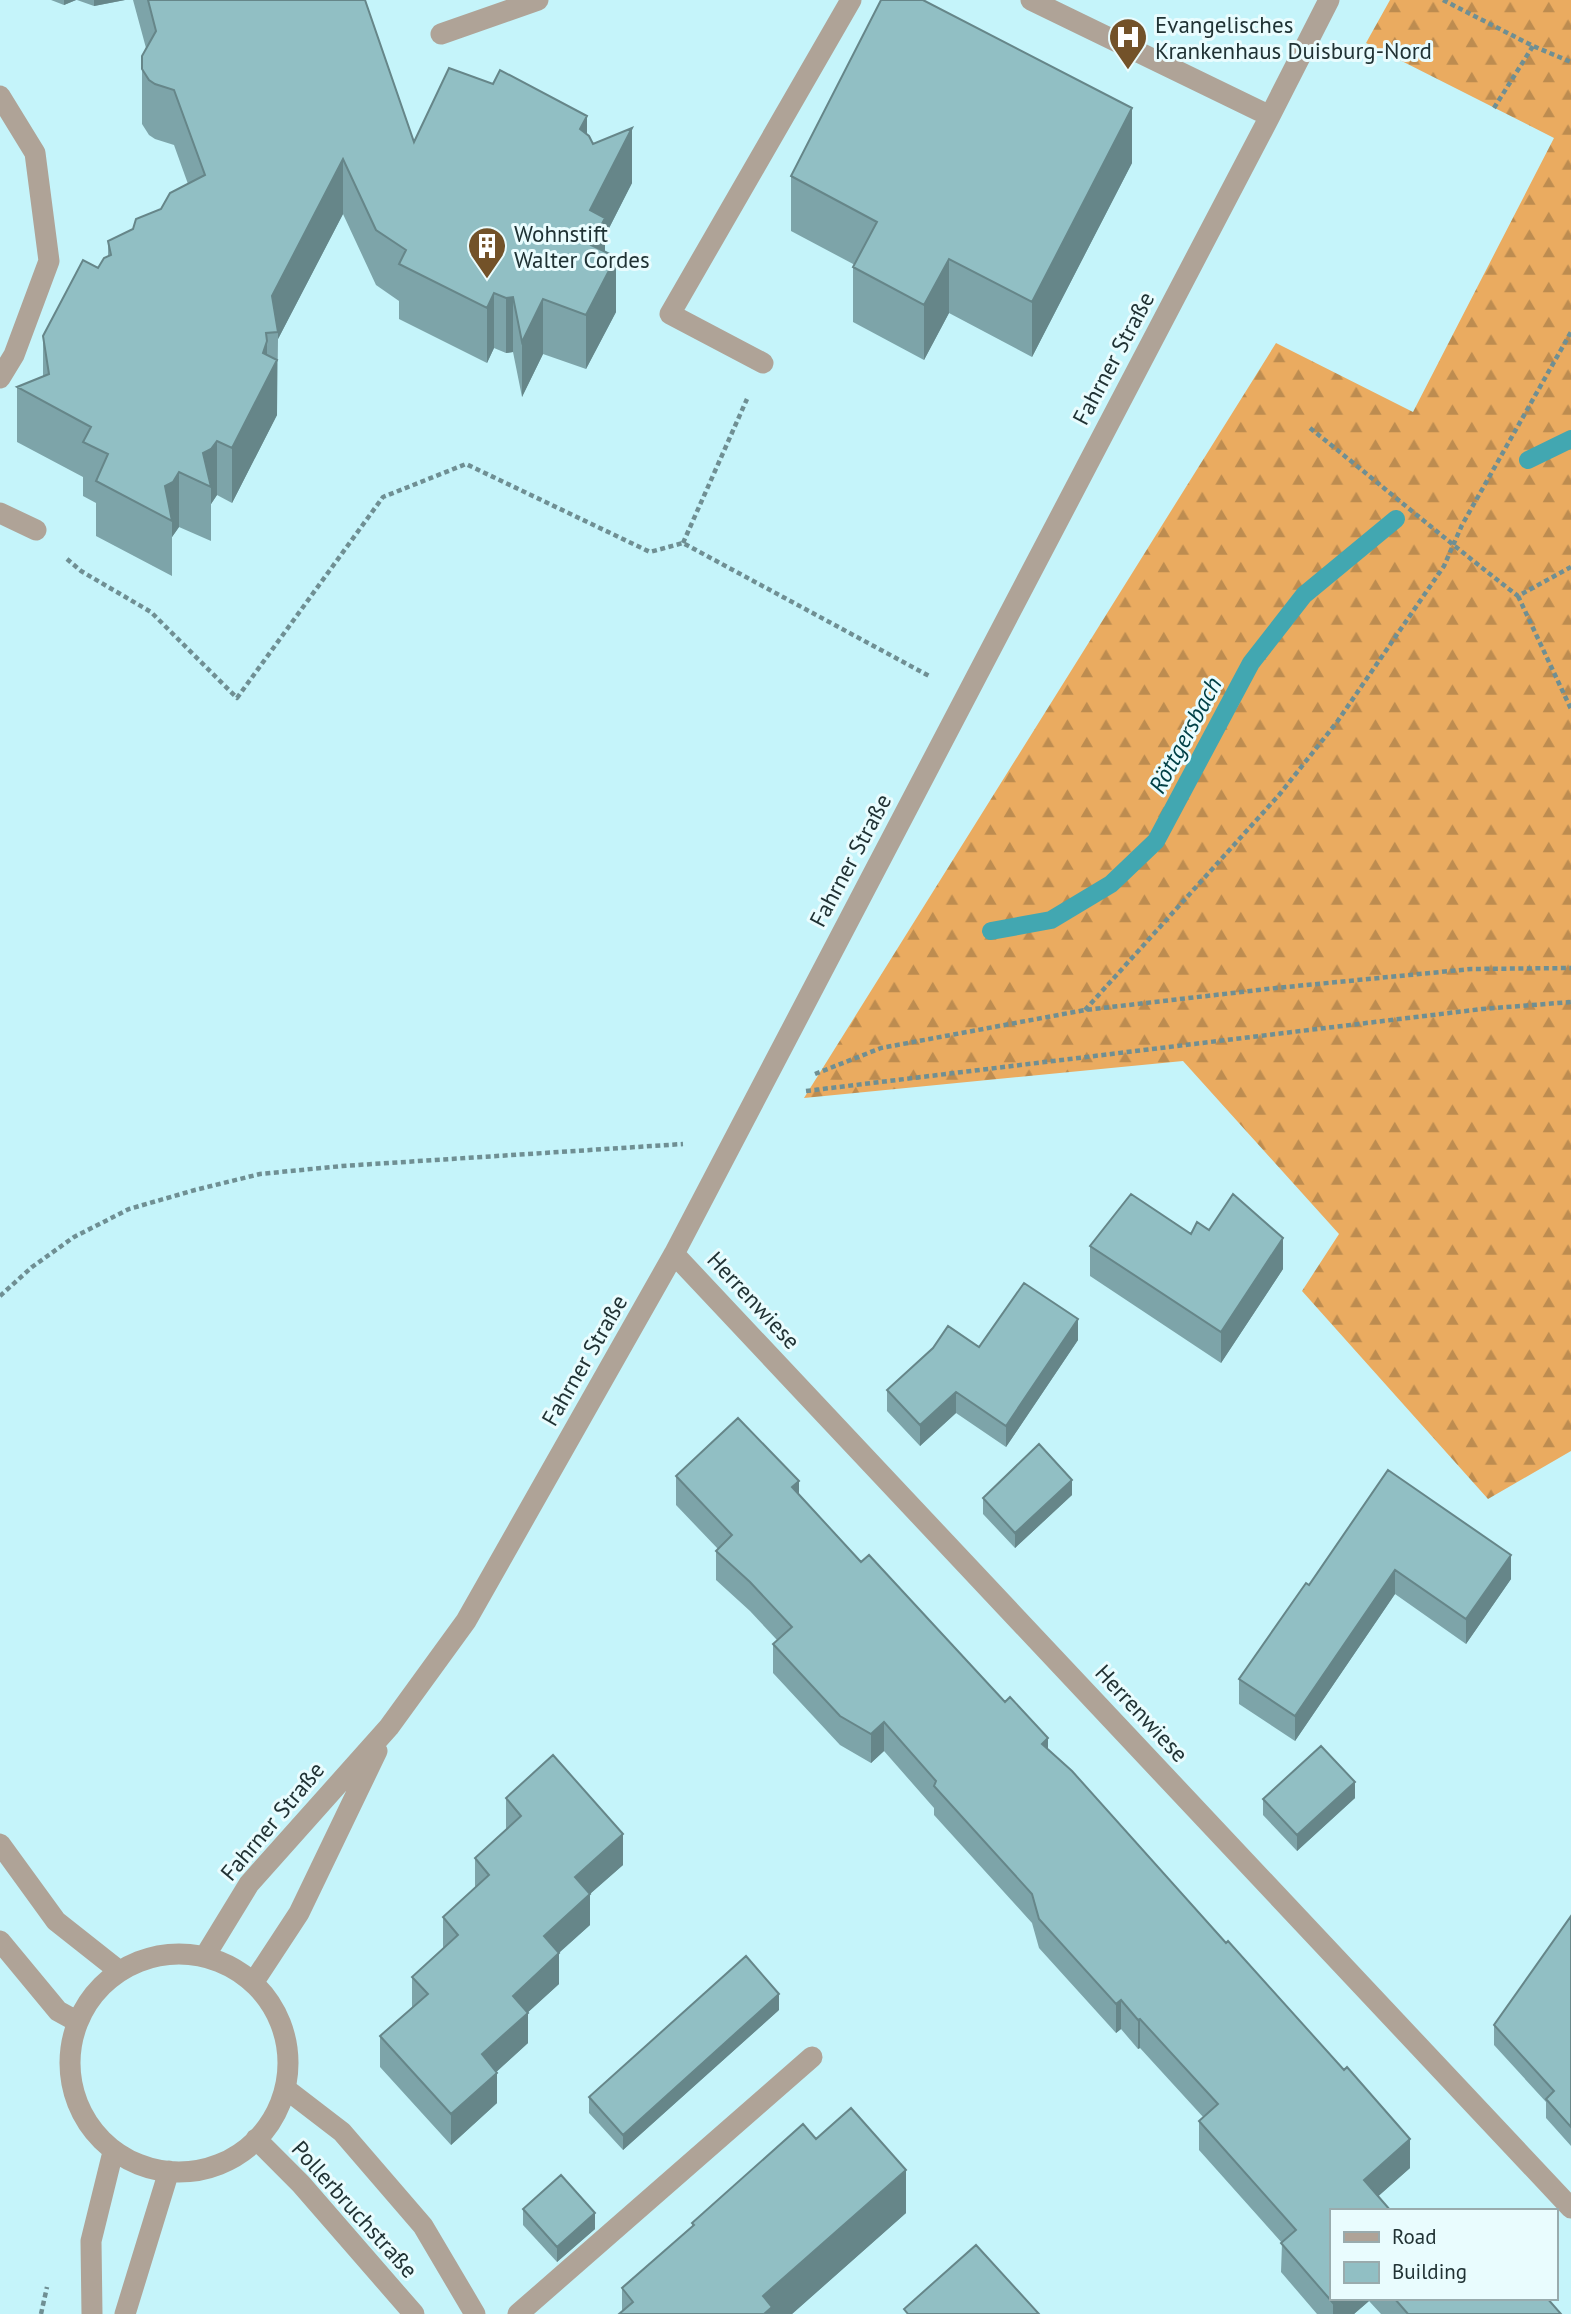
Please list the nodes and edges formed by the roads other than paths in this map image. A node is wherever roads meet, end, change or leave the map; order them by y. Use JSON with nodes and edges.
{"nodes":[{"id":1,"x":538,"y":0,"type":"edge"},
{"id":2,"x":851,"y":0,"type":"edge"},
{"id":3,"x":1031,"y":0,"type":"edge"},
{"id":4,"x":1329,"y":0,"type":"edge"},
{"id":5,"x":441,"y":34,"type":"dead end"},
{"id":6,"x":0,"y":96,"type":"edge"},
{"id":7,"x":1270,"y":116,"type":"junction"},
{"id":8,"x":763,"y":363,"type":"road end"},
{"id":9,"x":0,"y":378,"type":"edge"},
{"id":10,"x":0,"y":513,"type":"edge"},
{"id":11,"x":36,"y":530,"type":"road end"},
{"id":12,"x":674,"y":1254,"type":"junction"},
{"id":13,"x":389,"y":1727,"type":"junction"},
{"id":14,"x":0,"y":1844,"type":"edge"},
{"id":15,"x":0,"y":1941,"type":"edge"},
{"id":16,"x":205,"y":1956,"type":"junction"},
{"id":17,"x":118,"y":1970,"type":"junction"},
{"id":18,"x":256,"y":1980,"type":"junction"},
{"id":19,"x":78,"y":2021,"type":"junction"},
{"id":20,"x":812,"y":2057,"type":"dead end"},
{"id":21,"x":286,"y":2089,"type":"junction"},
{"id":22,"x":256,"y":2139,"type":"junction"},
{"id":23,"x":113,"y":2152,"type":"junction"},
{"id":24,"x":169,"y":2171,"type":"junction"},
{"id":25,"x":1571,"y":2208,"type":"edge"},
{"id":26,"x":92,"y":2314,"type":"edge"},
{"id":27,"x":125,"y":2314,"type":"edge"},
{"id":28,"x":414,"y":2314,"type":"edge"},
{"id":29,"x":475,"y":2314,"type":"edge"},
{"id":30,"x":519,"y":2314,"type":"edge"}],
"edges":[{"from":1,"to":5,"type":"street"},
{"from":2,"to":8,"type":"street"},
{"from":3,"to":7,"type":"street"},
{"from":4,"to":7,"type":"street","name":"Fahrner Straße"},
{"from":6,"to":9,"type":"street"},
{"from":7,"to":12,"type":"street","name":"Fahrner Straße"},
{"from":10,"to":11,"type":"street"},
{"from":12,"to":13,"type":"street","name":"Fahrner Straße"},
{"from":12,"to":25,"type":"street","name":"Herrenwiese"},
{"from":13,"to":16,"type":"street","name":"Fahrner Straße"},
{"from":13,"to":18,"type":"street","name":"Fahrner Straße"},
{"from":14,"to":17,"type":"street"},
{"from":15,"to":19,"type":"street"},
{"from":16,"to":17,"type":"street"},
{"from":16,"to":18,"type":"street"},
{"from":17,"to":19,"type":"street"},
{"from":18,"to":21,"type":"street"},
{"from":19,"to":23,"type":"street"},
{"from":20,"to":30,"type":"street"},
{"from":21,"to":22,"type":"street"},
{"from":21,"to":29,"type":"street","name":"Pollerbruchstraße"},
{"from":22,"to":24,"type":"street"},
{"from":22,"to":28,"type":"street","name":"Pollerbruchstraße"},
{"from":23,"to":24,"type":"street"},
{"from":23,"to":26,"type":"street"},
{"from":24,"to":27,"type":"street"}]}
